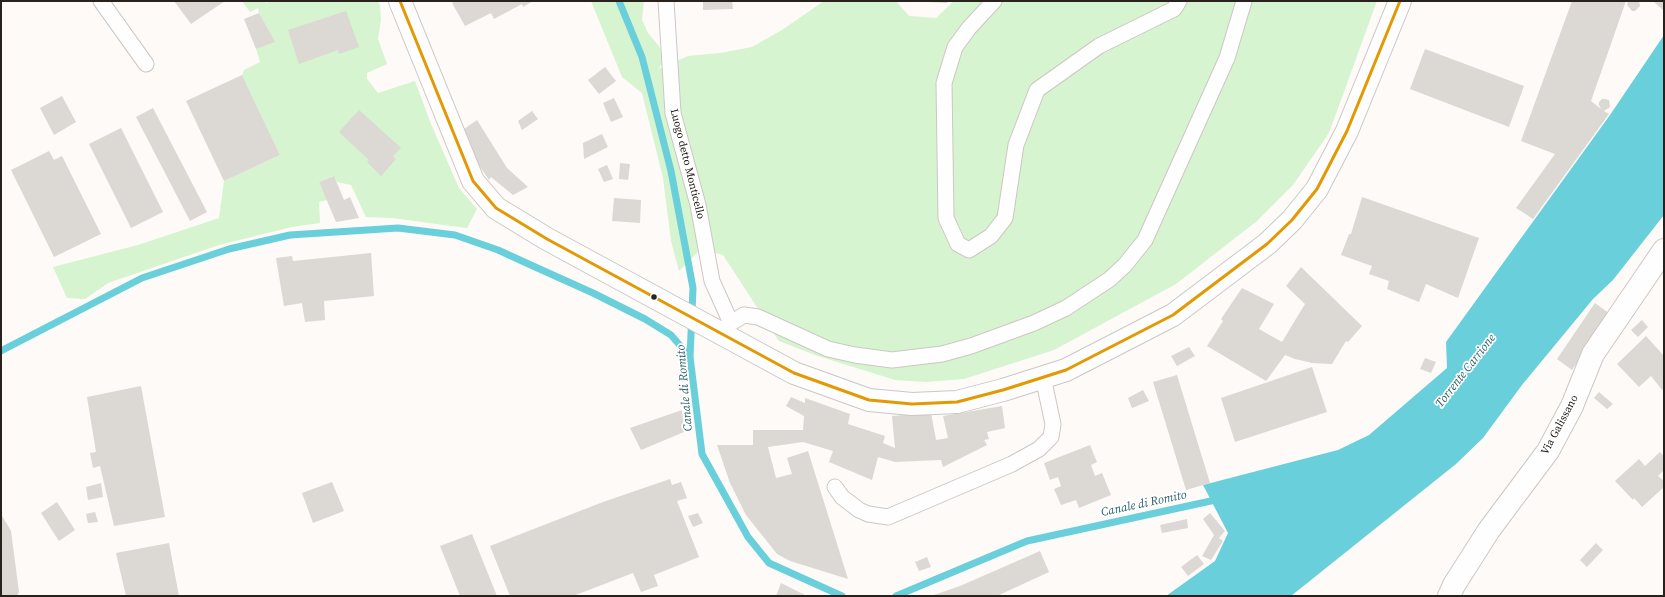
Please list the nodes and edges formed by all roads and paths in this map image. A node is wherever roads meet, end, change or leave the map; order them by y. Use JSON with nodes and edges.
{"nodes":[{"id":1,"x":101,"y":1,"type":"edge"},
{"id":2,"x":400,"y":1,"type":"edge"},
{"id":3,"x":666,"y":1,"type":"edge"},
{"id":4,"x":994,"y":1,"type":"edge"},
{"id":5,"x":1179,"y":1,"type":"edge"},
{"id":6,"x":1244,"y":1,"type":"edge"},
{"id":7,"x":1400,"y":1,"type":"edge"},
{"id":8,"x":146,"y":64,"type":"dead end"},
{"id":9,"x":1664,"y":250,"type":"edge"},
{"id":10,"x":721,"y":329,"type":"junction"},
{"id":11,"x":1043,"y":377,"type":"junction"},
{"id":12,"x":836,"y":487,"type":"dead end"},
{"id":13,"x":1449,"y":596,"type":"edge"}],
"edges":[{"from":1,"to":8,"type":"lane"},
{"from":2,"to":10,"type":"main road"},
{"from":3,"to":10,"type":"lane","name":"Luogo detto Monticello"},
{"from":4,"to":5,"type":"lane"},
{"from":6,"to":10,"type":"lane"},
{"from":7,"to":11,"type":"main road"},
{"from":9,"to":13,"type":"main road","name":"Via Galissano"},
{"from":10,"to":11,"type":"main road"},
{"from":11,"to":12,"type":"lane"}]}
